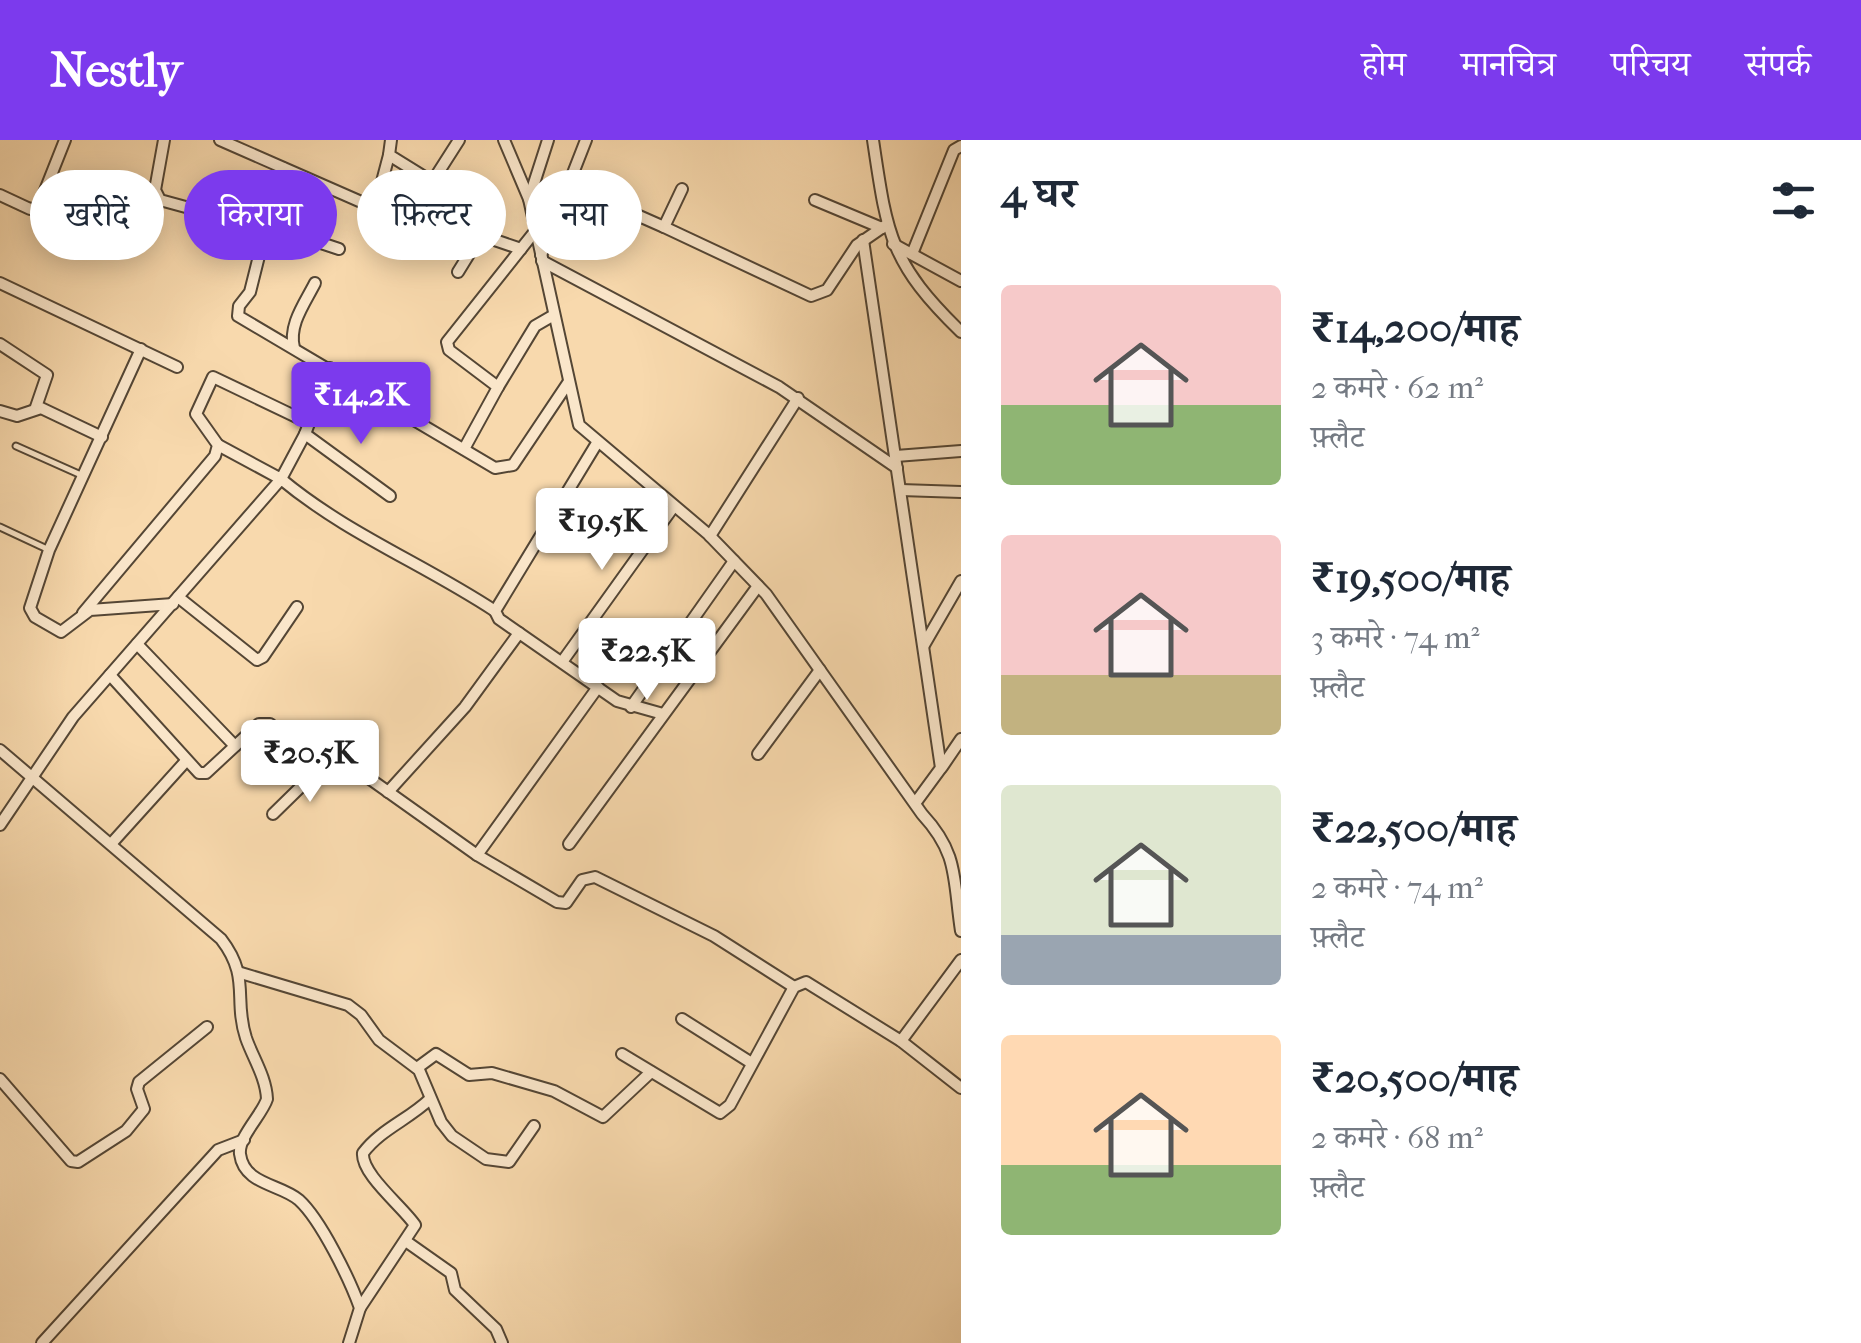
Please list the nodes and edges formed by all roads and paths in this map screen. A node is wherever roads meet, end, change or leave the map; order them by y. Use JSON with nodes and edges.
{"nodes":[{"id":1,"x":65,"y":140,"type":"edge"},
{"id":2,"x":164,"y":140,"type":"edge"},
{"id":3,"x":220,"y":140,"type":"edge"},
{"id":4,"x":391,"y":140,"type":"edge"},
{"id":5,"x":459,"y":140,"type":"edge"},
{"id":6,"x":504,"y":140,"type":"edge"},
{"id":7,"x":548,"y":140,"type":"edge"},
{"id":8,"x":586,"y":140,"type":"edge"},
{"id":9,"x":874,"y":140,"type":"edge"},
{"id":10,"x":961,"y":146,"type":"edge"},
{"id":11,"x":389,"y":154,"type":"junction"},
{"id":12,"x":283,"y":168,"type":"joint"},
{"id":13,"x":414,"y":170,"type":"edge"},
{"id":14,"x":439,"y":170,"type":"edge"},
{"id":15,"x":539,"y":170,"type":"edge"},
{"id":16,"x":574,"y":170,"type":"edge"},
{"id":17,"x":682,"y":189,"type":"dead end"},
{"id":18,"x":526,"y":190,"type":"edge"},
{"id":19,"x":0,"y":194,"type":"edge"},
{"id":20,"x":815,"y":200,"type":"dead end"},
{"id":21,"x":184,"y":207,"type":"edge"},
{"id":22,"x":642,"y":217,"type":"edge"},
{"id":23,"x":664,"y":227,"type":"junction"},
{"id":24,"x":884,"y":227,"type":"junction"},
{"id":25,"x":863,"y":240,"type":"junction"},
{"id":26,"x":526,"y":242,"type":"edge"},
{"id":27,"x":893,"y":244,"type":"junction"},
{"id":28,"x":506,"y":245,"type":"edge"},
{"id":29,"x":520,"y":250,"type":"junction"},
{"id":30,"x":912,"y":254,"type":"junction"},
{"id":31,"x":258,"y":260,"type":"edge"},
{"id":32,"x":467,"y":260,"type":"edge"},
{"id":33,"x":542,"y":260,"type":"edge"},
{"id":34,"x":546,"y":260,"type":"edge"},
{"id":35,"x":458,"y":272,"type":"dead end"},
{"id":36,"x":961,"y":281,"type":"edge"},
{"id":37,"x":0,"y":283,"type":"edge"},
{"id":38,"x":315,"y":283,"type":"dead end"},
{"id":39,"x":554,"y":315,"type":"junction"},
{"id":40,"x":961,"y":332,"type":"edge"},
{"id":41,"x":0,"y":344,"type":"edge"},
{"id":42,"x":294,"y":348,"type":"junction"},
{"id":43,"x":140,"y":349,"type":"junction"},
{"id":44,"x":177,"y":366,"type":"dead end"},
{"id":45,"x":330,"y":368,"type":"junction"},
{"id":46,"x":568,"y":383,"type":"junction"},
{"id":47,"x":498,"y":387,"type":"junction"},
{"id":48,"x":798,"y":398,"type":"junction"},
{"id":49,"x":36,"y":408,"type":"junction"},
{"id":50,"x":0,"y":411,"type":"edge"},
{"id":51,"x":307,"y":429,"type":"junction"},
{"id":52,"x":102,"y":436,"type":"junction"},
{"id":53,"x":597,"y":443,"type":"junction"},
{"id":54,"x":218,"y":445,"type":"junction"},
{"id":55,"x":16,"y":446,"type":"dead end"},
{"id":56,"x":464,"y":450,"type":"junction"},
{"id":57,"x":961,"y":451,"type":"edge"},
{"id":58,"x":896,"y":462,"type":"junction"},
{"id":59,"x":85,"y":477,"type":"junction"},
{"id":60,"x":281,"y":479,"type":"junction"},
{"id":61,"x":901,"y":490,"type":"junction"},
{"id":62,"x":961,"y":492,"type":"edge"},
{"id":63,"x":390,"y":496,"type":"dead end"},
{"id":64,"x":674,"y":506,"type":"junction"},
{"id":65,"x":0,"y":527,"type":"edge"},
{"id":66,"x":710,"y":536,"type":"junction"},
{"id":67,"x":48,"y":550,"type":"junction"},
{"id":68,"x":734,"y":560,"type":"junction"},
{"id":69,"x":961,"y":580,"type":"edge"},
{"id":70,"x":758,"y":586,"type":"junction"},
{"id":71,"x":957,"y":596,"type":"edge"},
{"id":72,"x":175,"y":600,"type":"junction"},
{"id":73,"x":297,"y":606,"type":"dead end"},
{"id":74,"x":495,"y":611,"type":"junction"},
{"id":75,"x":82,"y":614,"type":"junction"},
{"id":76,"x":519,"y":633,"type":"junction"},
{"id":77,"x":137,"y":644,"type":"junction"},
{"id":78,"x":924,"y":646,"type":"junction"},
{"id":79,"x":562,"y":662,"type":"junction"},
{"id":80,"x":820,"y":670,"type":"junction"},
{"id":81,"x":110,"y":675,"type":"junction"},
{"id":82,"x":598,"y":687,"type":"junction"},
{"id":83,"x":632,"y":707,"type":"junction"},
{"id":84,"x":663,"y":714,"type":"junction"},
{"id":85,"x":960,"y":743,"type":"edge"},
{"id":86,"x":235,"y":746,"type":"junction"},
{"id":87,"x":0,"y":750,"type":"edge"},
{"id":88,"x":758,"y":754,"type":"dead end"},
{"id":89,"x":186,"y":760,"type":"junction"},
{"id":90,"x":320,"y":768,"type":"junction"},
{"id":91,"x":941,"y":768,"type":"junction"},
{"id":92,"x":33,"y":775,"type":"junction"},
{"id":93,"x":388,"y":792,"type":"junction"},
{"id":94,"x":916,"y":802,"type":"junction"},
{"id":95,"x":273,"y":814,"type":"dead end"},
{"id":96,"x":0,"y":825,"type":"edge"},
{"id":97,"x":942,"y":834,"type":"junction"},
{"id":98,"x":112,"y":844,"type":"junction"},
{"id":99,"x":568,"y":844,"type":"dead end"},
{"id":100,"x":961,"y":846,"type":"edge"},
{"id":101,"x":477,"y":855,"type":"junction"},
{"id":102,"x":961,"y":931,"type":"edge"},
{"id":103,"x":961,"y":960,"type":"edge"},
{"id":104,"x":241,"y":973,"type":"junction"},
{"id":105,"x":794,"y":987,"type":"junction"},
{"id":106,"x":682,"y":1019,"type":"dead end"},
{"id":107,"x":206,"y":1027,"type":"dead end"},
{"id":108,"x":901,"y":1041,"type":"junction"},
{"id":109,"x":622,"y":1054,"type":"dead end"},
{"id":110,"x":750,"y":1062,"type":"junction"},
{"id":111,"x":417,"y":1068,"type":"junction"},
{"id":112,"x":652,"y":1072,"type":"junction"},
{"id":113,"x":0,"y":1079,"type":"edge"},
{"id":114,"x":961,"y":1088,"type":"edge"},
{"id":115,"x":430,"y":1099,"type":"junction"},
{"id":116,"x":534,"y":1126,"type":"dead end"},
{"id":117,"x":244,"y":1140,"type":"junction"},
{"id":118,"x":408,"y":1242,"type":"junction"},
{"id":119,"x":360,"y":1308,"type":"junction"},
{"id":120,"x":42,"y":1343,"type":"edge"},
{"id":121,"x":349,"y":1343,"type":"edge"},
{"id":122,"x":502,"y":1343,"type":"edge"}],
"edges":[{"from":1,"to":19,"type":"street"},
{"from":2,"to":21,"type":"street"},
{"from":3,"to":12,"type":"street"},
{"from":4,"to":11,"type":"street"},
{"from":5,"to":14,"type":"street"},
{"from":6,"to":18,"type":"street"},
{"from":7,"to":15,"type":"street"},
{"from":8,"to":16,"type":"street"},
{"from":9,"to":24,"type":"street"},
{"from":10,"to":30,"type":"street"},
{"from":11,"to":12,"type":"street"},
{"from":11,"to":13,"type":"street"},
{"from":17,"to":23,"type":"street"},
{"from":20,"to":24,"type":"street"},
{"from":22,"to":23,"type":"street"},
{"from":23,"to":25,"type":"street"},
{"from":24,"to":25,"type":"street"},
{"from":24,"to":27,"type":"street"},
{"from":25,"to":58,"type":"street"},
{"from":26,"to":29,"type":"street"},
{"from":27,"to":30,"type":"street"},
{"from":27,"to":40,"type":"street"},
{"from":28,"to":29,"type":"street"},
{"from":29,"to":47,"type":"street"},
{"from":30,"to":36,"type":"street"},
{"from":31,"to":42,"type":"street"},
{"from":32,"to":35,"type":"street"},
{"from":33,"to":39,"type":"street"},
{"from":34,"to":48,"type":"street"},
{"from":37,"to":43,"type":"street"},
{"from":38,"to":42,"type":"street"},
{"from":39,"to":46,"type":"street"},
{"from":39,"to":47,"type":"street"},
{"from":41,"to":49,"type":"street"},
{"from":42,"to":45,"type":"street"},
{"from":43,"to":44,"type":"street"},
{"from":43,"to":52,"type":"street"},
{"from":45,"to":51,"type":"street"},
{"from":45,"to":56,"type":"street"},
{"from":46,"to":53,"type":"street"},
{"from":46,"to":56,"type":"street"},
{"from":47,"to":56,"type":"street"},
{"from":48,"to":58,"type":"street"},
{"from":48,"to":66,"type":"street"},
{"from":49,"to":50,"type":"street"},
{"from":49,"to":52,"type":"street"},
{"from":51,"to":54,"type":"street"},
{"from":51,"to":60,"type":"street"},
{"from":51,"to":63,"type":"street"},
{"from":52,"to":59,"type":"street"},
{"from":53,"to":64,"type":"street"},
{"from":53,"to":74,"type":"street"},
{"from":54,"to":60,"type":"street"},
{"from":54,"to":75,"type":"street"},
{"from":55,"to":59,"type":"lane"},
{"from":57,"to":58,"type":"street"},
{"from":58,"to":61,"type":"street"},
{"from":59,"to":67,"type":"street"},
{"from":60,"to":72,"type":"street"},
{"from":60,"to":74,"type":"street"},
{"from":61,"to":62,"type":"street"},
{"from":61,"to":78,"type":"street"},
{"from":64,"to":66,"type":"street"},
{"from":64,"to":79,"type":"street"},
{"from":65,"to":67,"type":"lane"},
{"from":66,"to":68,"type":"street"},
{"from":67,"to":75,"type":"street"},
{"from":68,"to":70,"type":"street"},
{"from":68,"to":83,"type":"street"},
{"from":69,"to":71,"type":"street"},
{"from":70,"to":80,"type":"street"},
{"from":70,"to":84,"type":"street"},
{"from":71,"to":78,"type":"street"},
{"from":72,"to":73,"type":"street"},
{"from":72,"to":75,"type":"street"},
{"from":72,"to":77,"type":"street"},
{"from":74,"to":76,"type":"street"},
{"from":76,"to":79,"type":"street"},
{"from":76,"to":93,"type":"street"},
{"from":77,"to":81,"type":"street"},
{"from":77,"to":86,"type":"street"},
{"from":78,"to":91,"type":"street"},
{"from":79,"to":82,"type":"street"},
{"from":80,"to":88,"type":"street"},
{"from":80,"to":94,"type":"street"},
{"from":81,"to":89,"type":"street"},
{"from":81,"to":92,"type":"street"},
{"from":82,"to":83,"type":"street"},
{"from":82,"to":101,"type":"street"},
{"from":83,"to":84,"type":"street"},
{"from":84,"to":99,"type":"street"},
{"from":85,"to":91,"type":"street"},
{"from":86,"to":89,"type":"street"},
{"from":86,"to":90,"type":"street"},
{"from":87,"to":92,"type":"street"},
{"from":89,"to":98,"type":"street"},
{"from":90,"to":93,"type":"street"},
{"from":90,"to":95,"type":"street"},
{"from":91,"to":94,"type":"street"},
{"from":92,"to":96,"type":"street"},
{"from":92,"to":98,"type":"street"},
{"from":93,"to":101,"type":"street"},
{"from":94,"to":97,"type":"street"},
{"from":97,"to":100,"type":"street"},
{"from":97,"to":102,"type":"street"},
{"from":98,"to":104,"type":"street"},
{"from":101,"to":105,"type":"street"},
{"from":103,"to":108,"type":"street"},
{"from":104,"to":111,"type":"street"},
{"from":104,"to":117,"type":"street"},
{"from":105,"to":108,"type":"street"},
{"from":105,"to":110,"type":"street"},
{"from":106,"to":110,"type":"street"},
{"from":107,"to":113,"type":"street"},
{"from":108,"to":114,"type":"street"},
{"from":109,"to":112,"type":"street"},
{"from":110,"to":112,"type":"street"},
{"from":111,"to":112,"type":"street"},
{"from":111,"to":115,"type":"street"},
{"from":115,"to":116,"type":"street"},
{"from":115,"to":118,"type":"street"},
{"from":117,"to":119,"type":"street"},
{"from":117,"to":120,"type":"street"},
{"from":118,"to":119,"type":"street"},
{"from":118,"to":122,"type":"street"},
{"from":119,"to":121,"type":"street"}]}
